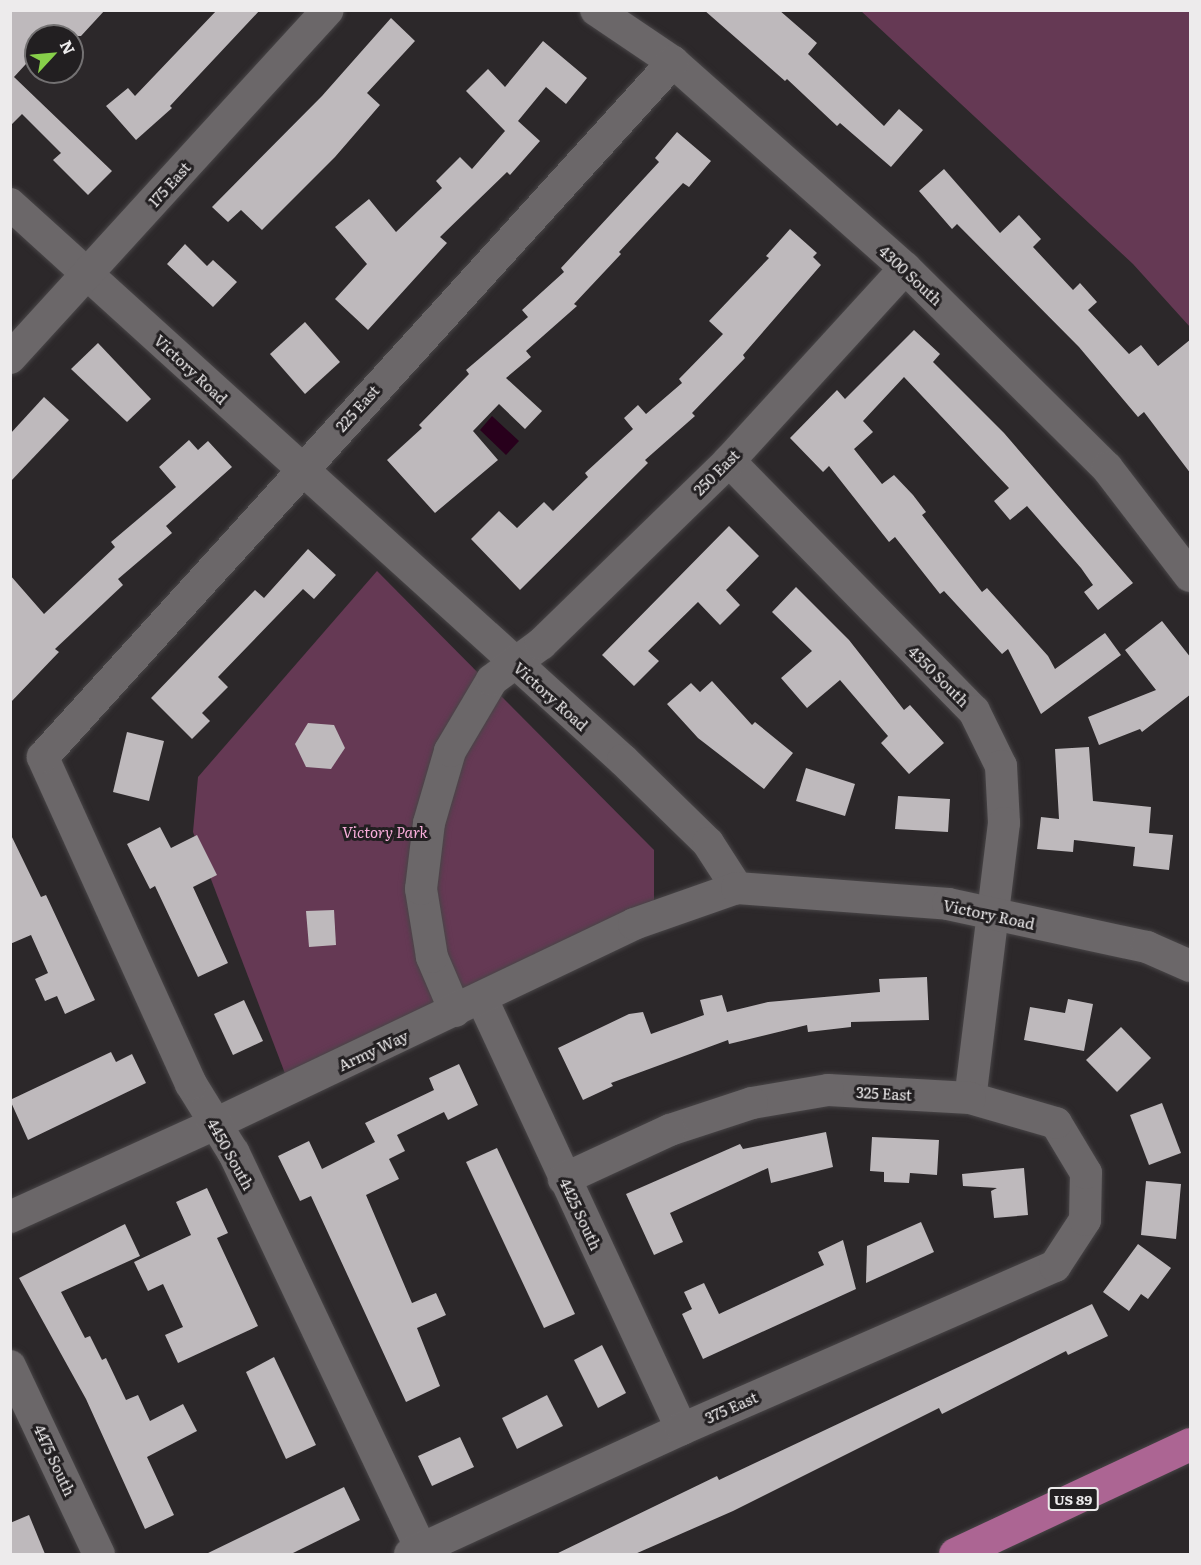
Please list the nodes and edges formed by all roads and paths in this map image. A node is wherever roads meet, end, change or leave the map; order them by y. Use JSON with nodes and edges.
{"nodes":[{"id":1,"x":328,"y":10,"type":"edge"},
{"id":2,"x":596,"y":10,"type":"edge"},
{"id":3,"x":673,"y":62,"type":"junction"},
{"id":4,"x":10,"y":204,"type":"edge"},
{"id":5,"x":905,"y":268,"type":"junction"},
{"id":6,"x":87,"y":274,"type":"junction"},
{"id":7,"x":10,"y":358,"type":"edge"},
{"id":8,"x":729,"y":461,"type":"junction"},
{"id":9,"x":301,"y":470,"type":"junction"},
{"id":10,"x":1191,"y":576,"type":"edge"},
{"id":11,"x":514,"y":663,"type":"junction"},
{"id":12,"x":43,"y":757,"type":"joint"},
{"id":13,"x":738,"y":888,"type":"junction"},
{"id":14,"x":991,"y":915,"type":"junction"},
{"id":15,"x":1191,"y":966,"type":"edge"},
{"id":16,"x":469,"y":1005,"type":"junction"},
{"id":17,"x":970,"y":1098,"type":"junction"},
{"id":18,"x":215,"y":1124,"type":"junction"},
{"id":19,"x":564,"y":1179,"type":"junction"},
{"id":20,"x":10,"y":1217,"type":"edge"},
{"id":21,"x":1055,"y":1266,"type":"joint"},
{"id":22,"x":10,"y":1366,"type":"edge"},
{"id":23,"x":682,"y":1428,"type":"junction"},
{"id":24,"x":1191,"y":1444,"type":"edge"},
{"id":25,"x":416,"y":1552,"type":"edge"},
{"id":26,"x":99,"y":1554,"type":"edge"},
{"id":27,"x":955,"y":1554,"type":"edge"}],
"edges":[{"from":1,"to":6,"type":"street","name":"175 East"},
{"from":2,"to":3,"type":"street","name":"4300 South"},
{"from":3,"to":5,"type":"street","name":"4300 South"},
{"from":3,"to":9,"type":"street","name":"225 East"},
{"from":4,"to":6,"type":"street","name":"Victory Road"},
{"from":5,"to":8,"type":"street","name":"250 East"},
{"from":5,"to":10,"type":"street","name":"4300 South"},
{"from":6,"to":7,"type":"street","name":"175 East"},
{"from":6,"to":9,"type":"street","name":"Victory Road"},
{"from":8,"to":11,"type":"street","name":"250 East"},
{"from":8,"to":14,"type":"street","name":"4350 South"},
{"from":9,"to":11,"type":"street","name":"Victory Road"},
{"from":9,"to":12,"type":"street","name":"225 East"},
{"from":11,"to":13,"type":"street","name":"Victory Road"},
{"from":11,"to":16,"type":"street","name":"250 East"},
{"from":12,"to":18,"type":"street","name":"4450 South"},
{"from":13,"to":14,"type":"street","name":"Victory Road"},
{"from":13,"to":16,"type":"street","name":"Army Way"},
{"from":14,"to":15,"type":"street","name":"Victory Road"},
{"from":14,"to":17,"type":"street","name":"4350 South"},
{"from":16,"to":18,"type":"street","name":"Army Way"},
{"from":16,"to":19,"type":"street","name":"4425 South"},
{"from":17,"to":19,"type":"street","name":"325 East"},
{"from":17,"to":21,"type":"street","name":"325 East"},
{"from":18,"to":20,"type":"street","name":"Army Way"},
{"from":18,"to":25,"type":"street","name":"4450 South"},
{"from":19,"to":23,"type":"street","name":"4425 South"},
{"from":21,"to":23,"type":"street","name":"375 East"},
{"from":22,"to":26,"type":"street","name":"4475 South"},
{"from":23,"to":25,"type":"street","name":"375 East"},
{"from":24,"to":27,"type":"main road","number":"US 89"}]}
